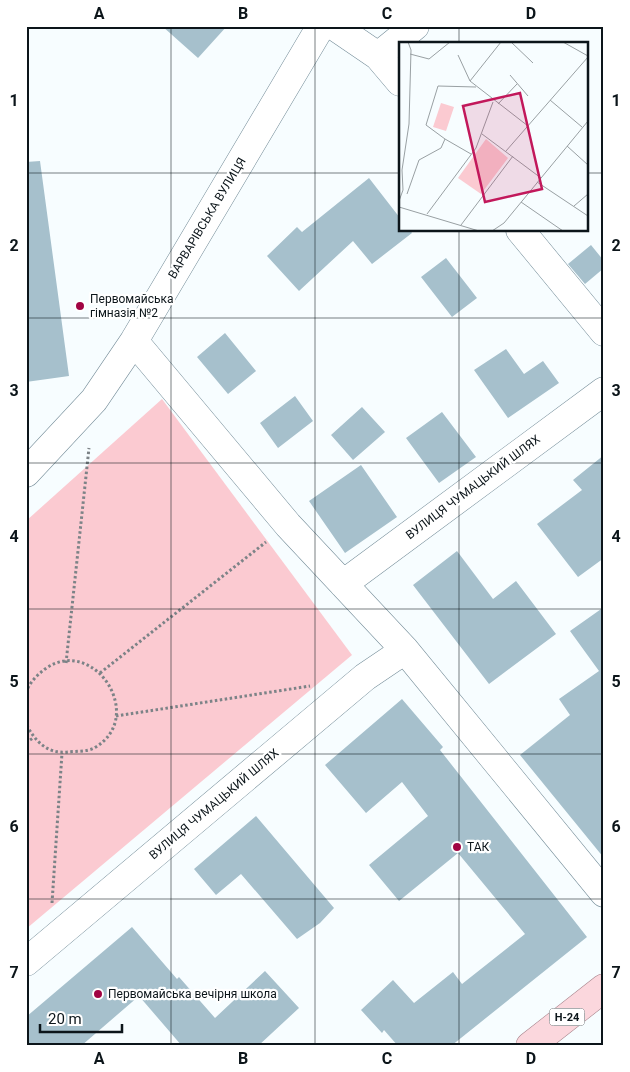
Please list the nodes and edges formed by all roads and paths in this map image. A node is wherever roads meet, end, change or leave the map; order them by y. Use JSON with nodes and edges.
{"nodes":[{"id":1,"x":321,"y":26,"type":"edge"},
{"id":2,"x":334,"y":26,"type":"edge"},
{"id":3,"x":414,"y":26,"type":"edge"},
{"id":4,"x":378,"y":56,"type":"junction"},
{"id":5,"x":399,"y":81,"type":"edge"},
{"id":6,"x":521,"y":231,"type":"edge"},
{"id":7,"x":604,"y":332,"type":"edge"},
{"id":8,"x":134,"y":341,"type":"junction"},
{"id":9,"x":604,"y":391,"type":"edge"},
{"id":10,"x":94,"y":400,"type":"junction"},
{"id":11,"x":26,"y":473,"type":"edge"},
{"id":12,"x":288,"y":524,"type":"junction"},
{"id":13,"x":343,"y":584,"type":"junction"},
{"id":14,"x":405,"y":650,"type":"junction"},
{"id":15,"x":66,"y":663,"type":"junction"},
{"id":16,"x":100,"y":673,"type":"junction"},
{"id":17,"x":317,"y":685,"type":"dead end"},
{"id":18,"x":26,"y":693,"type":"edge"},
{"id":19,"x":116,"y":716,"type":"junction"},
{"id":20,"x":26,"y":724,"type":"edge"},
{"id":21,"x":33,"y":738,"type":"junction"},
{"id":22,"x":26,"y":744,"type":"edge"},
{"id":23,"x":62,"y":753,"type":"junction"},
{"id":24,"x":604,"y":893,"type":"edge"},
{"id":25,"x":49,"y":943,"type":"junction"},
{"id":26,"x":26,"y":962,"type":"edge"},
{"id":27,"x":602,"y":991,"type":"edge"},
{"id":28,"x":530,"y":1046,"type":"edge"}],
"edges":[{"from":1,"to":8,"type":"street","name":"ВАРВАРІВСЬКА ВУЛИЦЯ"},
{"from":2,"to":4,"type":"street"},
{"from":3,"to":4,"type":"street"},
{"from":4,"to":5,"type":"street"},
{"from":6,"to":7,"type":"street"},
{"from":8,"to":10,"type":"street","name":"ВАРВАРІВСЬКА ВУЛИЦЯ"},
{"from":8,"to":12,"type":"street"},
{"from":9,"to":13,"type":"street","name":"ВУЛИЦЯ ЧУМАЦЬКИЙ ШЛЯХ"},
{"from":10,"to":11,"type":"street","name":"ВАРВАРІВСЬКА ВУЛИЦЯ"},
{"from":10,"to":15,"type":"path"},
{"from":12,"to":13,"type":"street"},
{"from":12,"to":16,"type":"path"},
{"from":13,"to":14,"type":"street"},
{"from":14,"to":24,"type":"street"},
{"from":14,"to":25,"type":"street","name":"ВУЛИЦЯ ЧУМАЦЬКИЙ ШЛЯХ"},
{"from":15,"to":16,"type":"path"},
{"from":15,"to":18,"type":"path"},
{"from":16,"to":19,"type":"path"},
{"from":17,"to":19,"type":"path"},
{"from":19,"to":23,"type":"path"},
{"from":20,"to":21,"type":"path"},
{"from":21,"to":22,"type":"path"},
{"from":21,"to":23,"type":"path"},
{"from":23,"to":25,"type":"path"},
{"from":25,"to":26,"type":"street","name":"ВУЛИЦЯ ЧУМАЦЬКИЙ ШЛЯХ"},
{"from":27,"to":28,"type":"main road","number":"Н-24"}]}
